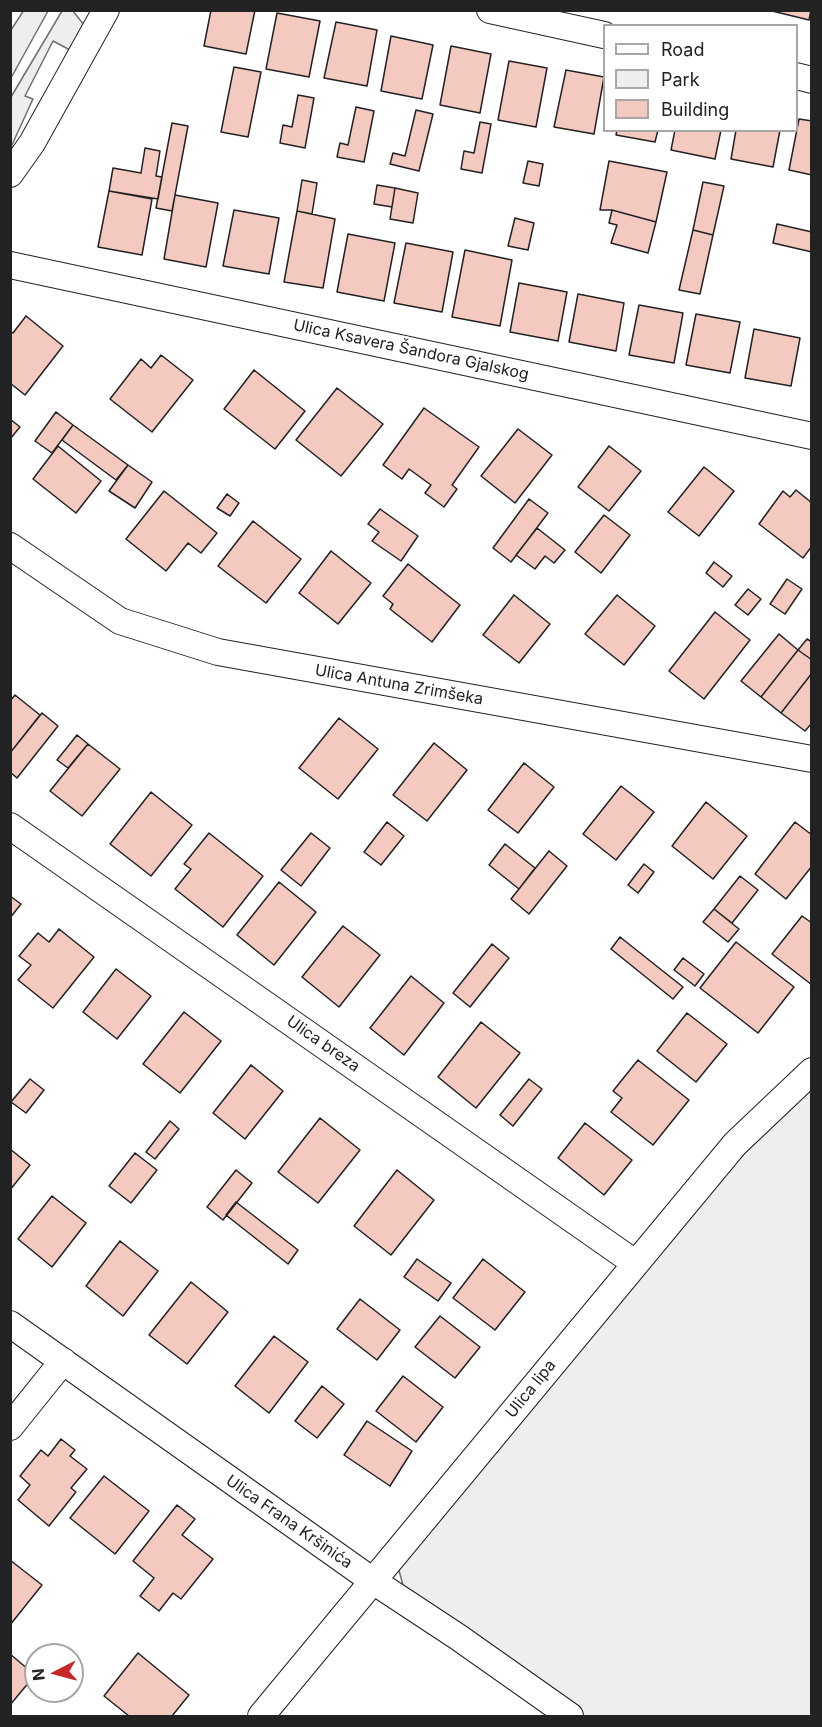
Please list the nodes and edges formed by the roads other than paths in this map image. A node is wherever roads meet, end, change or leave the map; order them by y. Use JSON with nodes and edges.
{"nodes":[{"id":1,"x":106,"y":10,"type":"edge"},
{"id":2,"x":490,"y":10,"type":"edge"},
{"id":3,"x":603,"y":35,"type":"edge"},
{"id":4,"x":10,"y":174,"type":"edge"},
{"id":5,"x":10,"y":265,"type":"edge"},
{"id":6,"x":812,"y":436,"type":"edge"},
{"id":7,"x":10,"y":546,"type":"edge"},
{"id":8,"x":812,"y":759,"type":"edge"},
{"id":9,"x":10,"y":826,"type":"edge"},
{"id":10,"x":812,"y":1071,"type":"edge"},
{"id":11,"x":634,"y":1263,"type":"junction"},
{"id":12,"x":10,"y":1324,"type":"edge"},
{"id":13,"x":63,"y":1361,"type":"junction"},
{"id":14,"x":10,"y":1427,"type":"edge"},
{"id":15,"x":373,"y":1581,"type":"junction"},
{"id":16,"x":261,"y":1716,"type":"edge"},
{"id":17,"x":570,"y":1716,"type":"edge"}],
"edges":[{"from":1,"to":4,"type":"street"},
{"from":2,"to":3,"type":"street"},
{"from":5,"to":6,"type":"street","name":"Ulica Ksavera Šandora Gjalskog"},
{"from":7,"to":8,"type":"street","name":"Ulica Antuna Zrimšeka"},
{"from":9,"to":11,"type":"street","name":"Ulica breza"},
{"from":10,"to":11,"type":"street","name":"Ulica lipa"},
{"from":11,"to":15,"type":"street","name":"Ulica lipa"},
{"from":12,"to":13,"type":"street","name":"Ulica Frana Kršinića"},
{"from":13,"to":14,"type":"street"},
{"from":13,"to":15,"type":"street","name":"Ulica Frana Kršinića"},
{"from":15,"to":16,"type":"street","name":"Ulica lipa"},
{"from":15,"to":17,"type":"street","name":"Ulica Frana Kršinića"}]}
